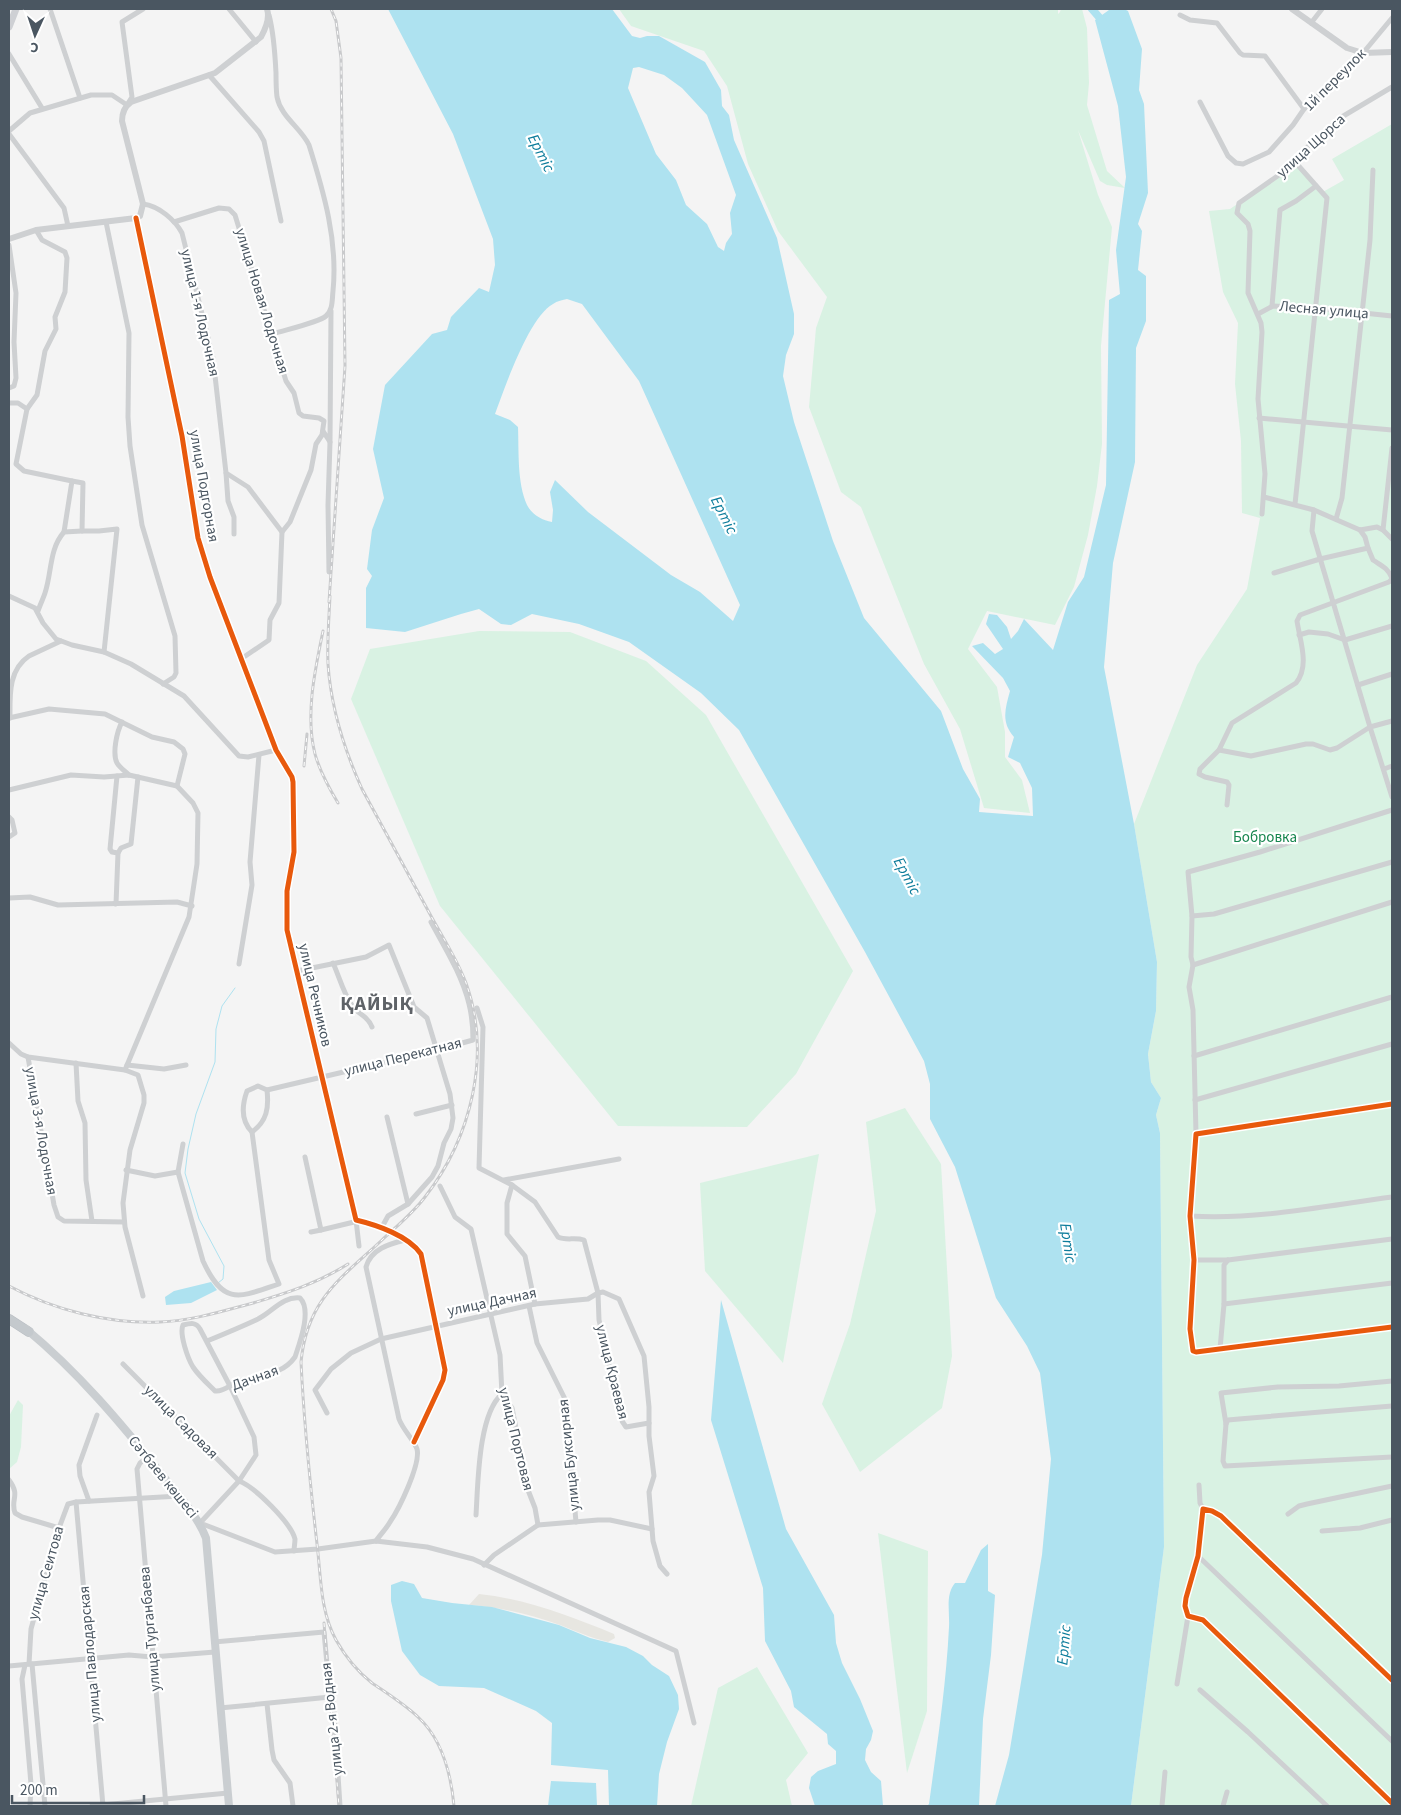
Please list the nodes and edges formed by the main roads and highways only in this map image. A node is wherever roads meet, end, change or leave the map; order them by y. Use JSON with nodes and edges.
{"nodes":[{"id":1,"x":16,"y":9,"type":"edge"},
{"id":2,"x":9,"y":27,"type":"edge"},
{"id":3,"x":9,"y":1315,"type":"edge"},
{"id":4,"x":9,"y":1319,"type":"edge"},
{"id":5,"x":29,"y":1332,"type":"junction"},
{"id":6,"x":229,"y":1806,"type":"edge"}],
"edges":[{"from":1,"to":2,"type":"main road"},
{"from":3,"to":5,"type":"main road","name":"Сәтбаев көшесі"},
{"from":4,"to":5,"type":"highway"},
{"from":5,"to":6,"type":"main road","name":"Сәтбаев көшесі"}]}
